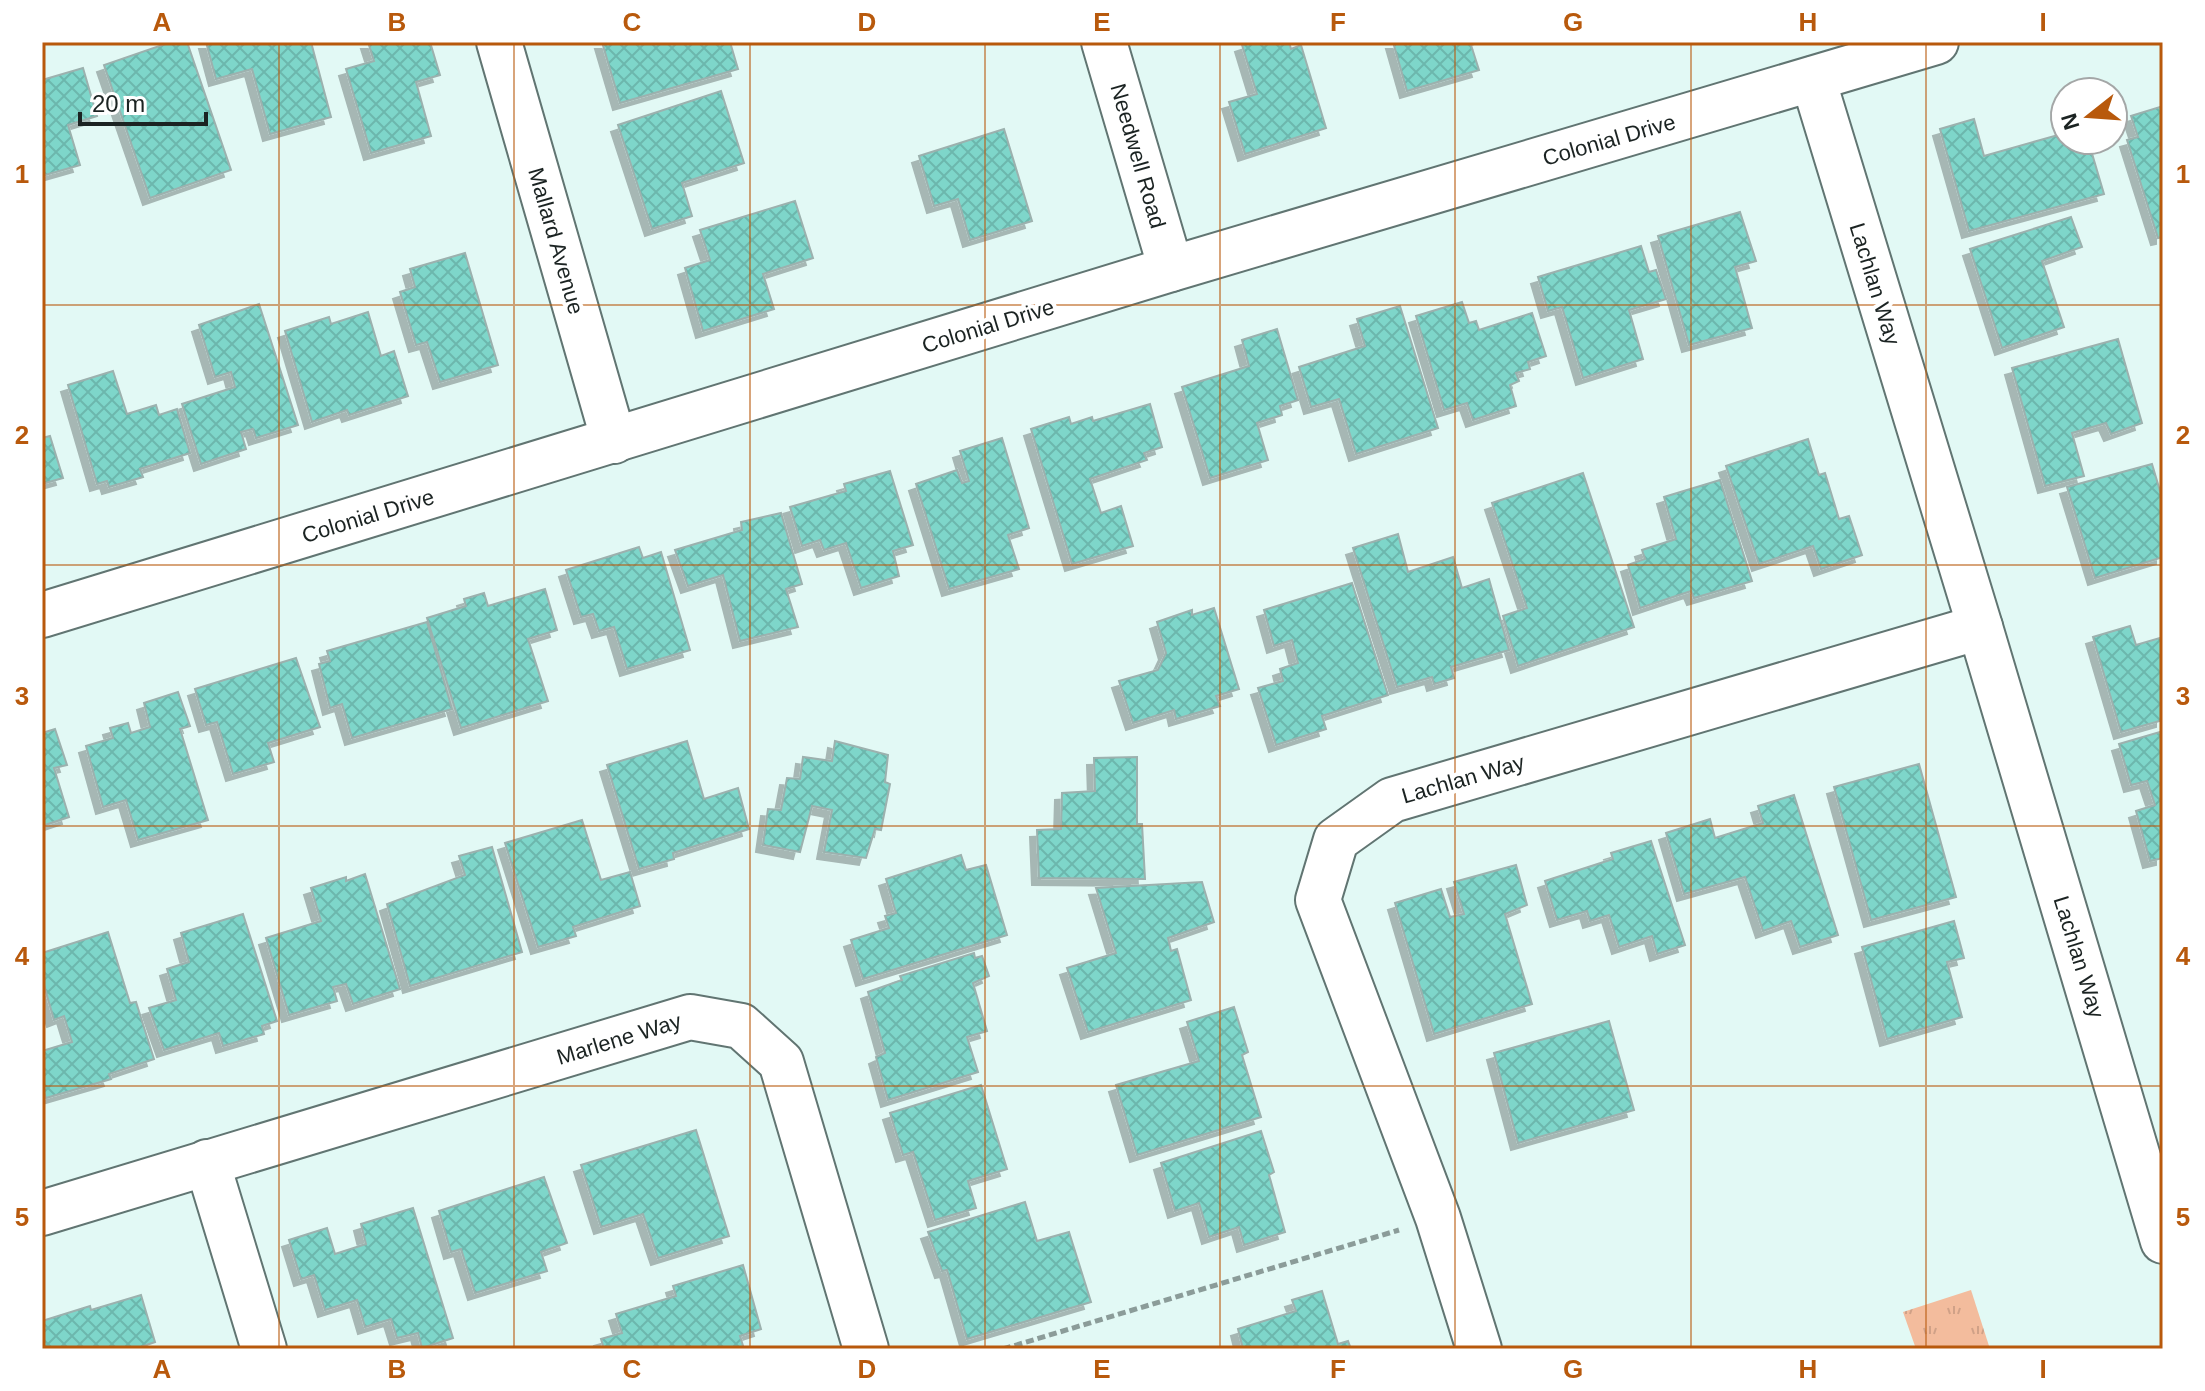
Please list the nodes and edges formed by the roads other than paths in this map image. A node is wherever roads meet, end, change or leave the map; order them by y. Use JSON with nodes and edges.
{"nodes":[{"id":1,"x":499,"y":42,"type":"edge"},
{"id":2,"x":1104,"y":42,"type":"edge"},
{"id":3,"x":1936,"y":42,"type":"edge"},
{"id":4,"x":1813,"y":79,"type":"junction"},
{"id":5,"x":1171,"y":269,"type":"junction"},
{"id":6,"x":614,"y":441,"type":"junction"},
{"id":7,"x":42,"y":615,"type":"edge"},
{"id":8,"x":1980,"y":627,"type":"junction"},
{"id":9,"x":207,"y":1162,"type":"junction"},
{"id":10,"x":42,"y":1213,"type":"edge"},
{"id":11,"x":2160,"y":1215,"type":"edge"},
{"id":12,"x":264,"y":1349,"type":"edge"},
{"id":13,"x":866,"y":1349,"type":"edge"},
{"id":14,"x":1479,"y":1349,"type":"edge"}],
"edges":[{"from":1,"to":6,"type":"street","name":"Mallard Avenue"},
{"from":2,"to":5,"type":"street","name":"Needwell Road"},
{"from":3,"to":4,"type":"street","name":"Colonial Drive"},
{"from":4,"to":5,"type":"street","name":"Colonial Drive"},
{"from":4,"to":8,"type":"street","name":"Lachlan Way"},
{"from":5,"to":6,"type":"street","name":"Colonial Drive"},
{"from":6,"to":7,"type":"street","name":"Colonial Drive"},
{"from":8,"to":11,"type":"street","name":"Lachlan Way"},
{"from":8,"to":14,"type":"street","name":"Lachlan Way"},
{"from":9,"to":10,"type":"street","name":"Marlene Way"},
{"from":9,"to":12,"type":"street"},
{"from":9,"to":13,"type":"street","name":"Marlene Way"}]}
